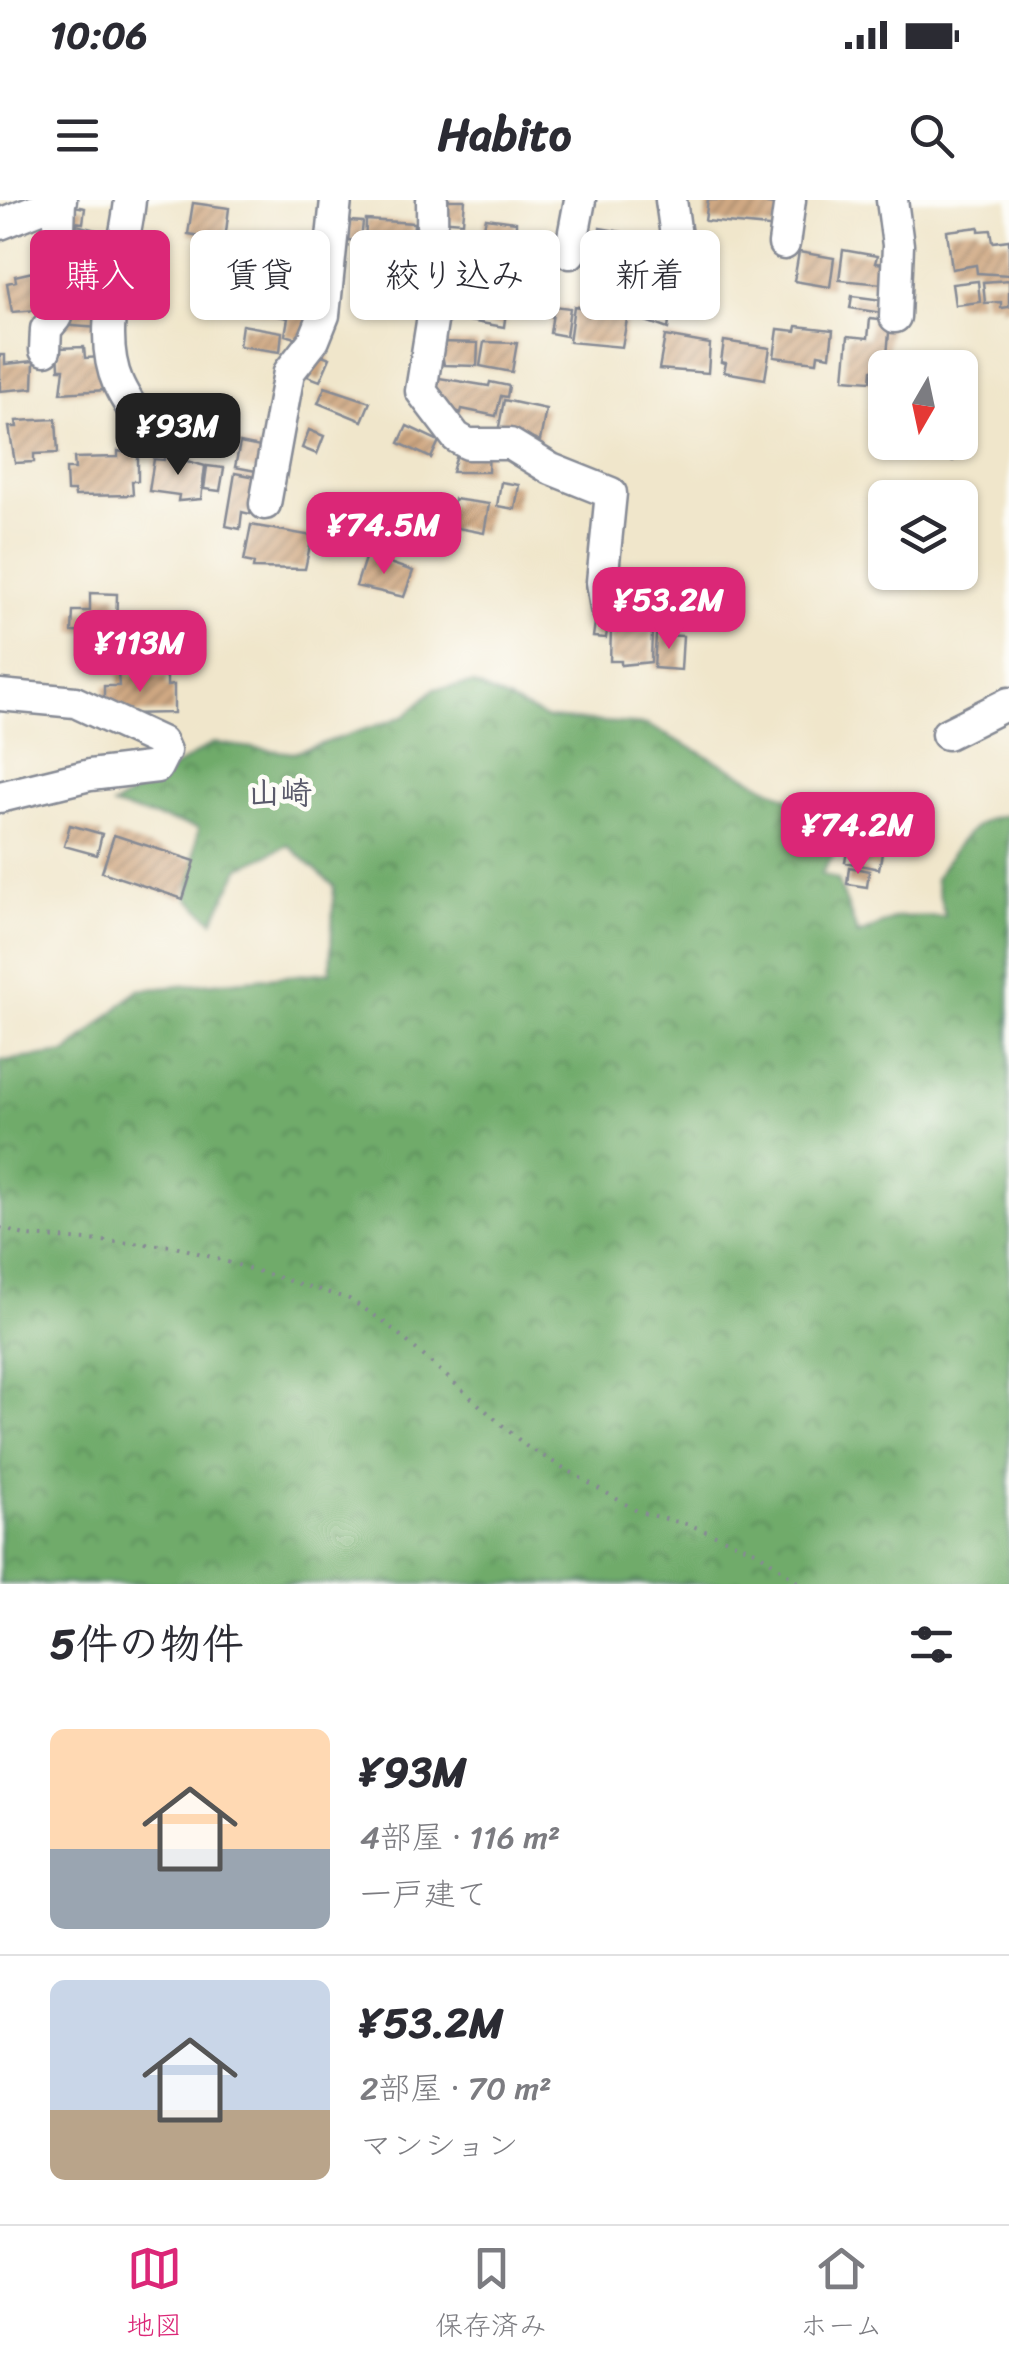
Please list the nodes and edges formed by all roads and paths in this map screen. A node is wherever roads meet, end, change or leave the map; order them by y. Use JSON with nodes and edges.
{"nodes":[{"id":1,"x":60,"y":200,"type":"edge"},
{"id":2,"x":130,"y":200,"type":"edge"},
{"id":3,"x":336,"y":200,"type":"edge"},
{"id":4,"x":432,"y":200,"type":"edge"},
{"id":5,"x":580,"y":200,"type":"edge"},
{"id":6,"x":670,"y":200,"type":"edge"},
{"id":7,"x":790,"y":200,"type":"edge"},
{"id":8,"x":892,"y":200,"type":"edge"},
{"id":9,"x":0,"y":224,"type":"edge"},
{"id":10,"x":674,"y":230,"type":"edge"},
{"id":11,"x":784,"y":244,"type":"dead end"},
{"id":12,"x":570,"y":253,"type":"dead end"},
{"id":13,"x":895,"y":316,"type":"dead end"},
{"id":14,"x":45,"y":350,"type":"dead end"},
{"id":15,"x":151,"y":435,"type":"dead end"},
{"id":16,"x":265,"y":504,"type":"dead end"},
{"id":17,"x":606,"y":608,"type":"dead end"},
{"id":18,"x":0,"y":695,"type":"edge"},
{"id":19,"x":1009,"y":703,"type":"edge"},
{"id":20,"x":947,"y":734,"type":"dead end"},
{"id":21,"x":0,"y":798,"type":"edge"},
{"id":22,"x":0,"y":1228,"type":"edge"},
{"id":23,"x":800,"y":1584,"type":"edge"}],
"edges":[{"from":1,"to":9,"type":"street"},
{"from":1,"to":14,"type":"street"},
{"from":2,"to":15,"type":"street"},
{"from":3,"to":16,"type":"street"},
{"from":4,"to":17,"type":"street"},
{"from":5,"to":12,"type":"street"},
{"from":6,"to":10,"type":"street"},
{"from":7,"to":11,"type":"street"},
{"from":8,"to":13,"type":"street"},
{"from":18,"to":21,"type":"street"},
{"from":19,"to":20,"type":"street"},
{"from":22,"to":23,"type":"path"}]}
